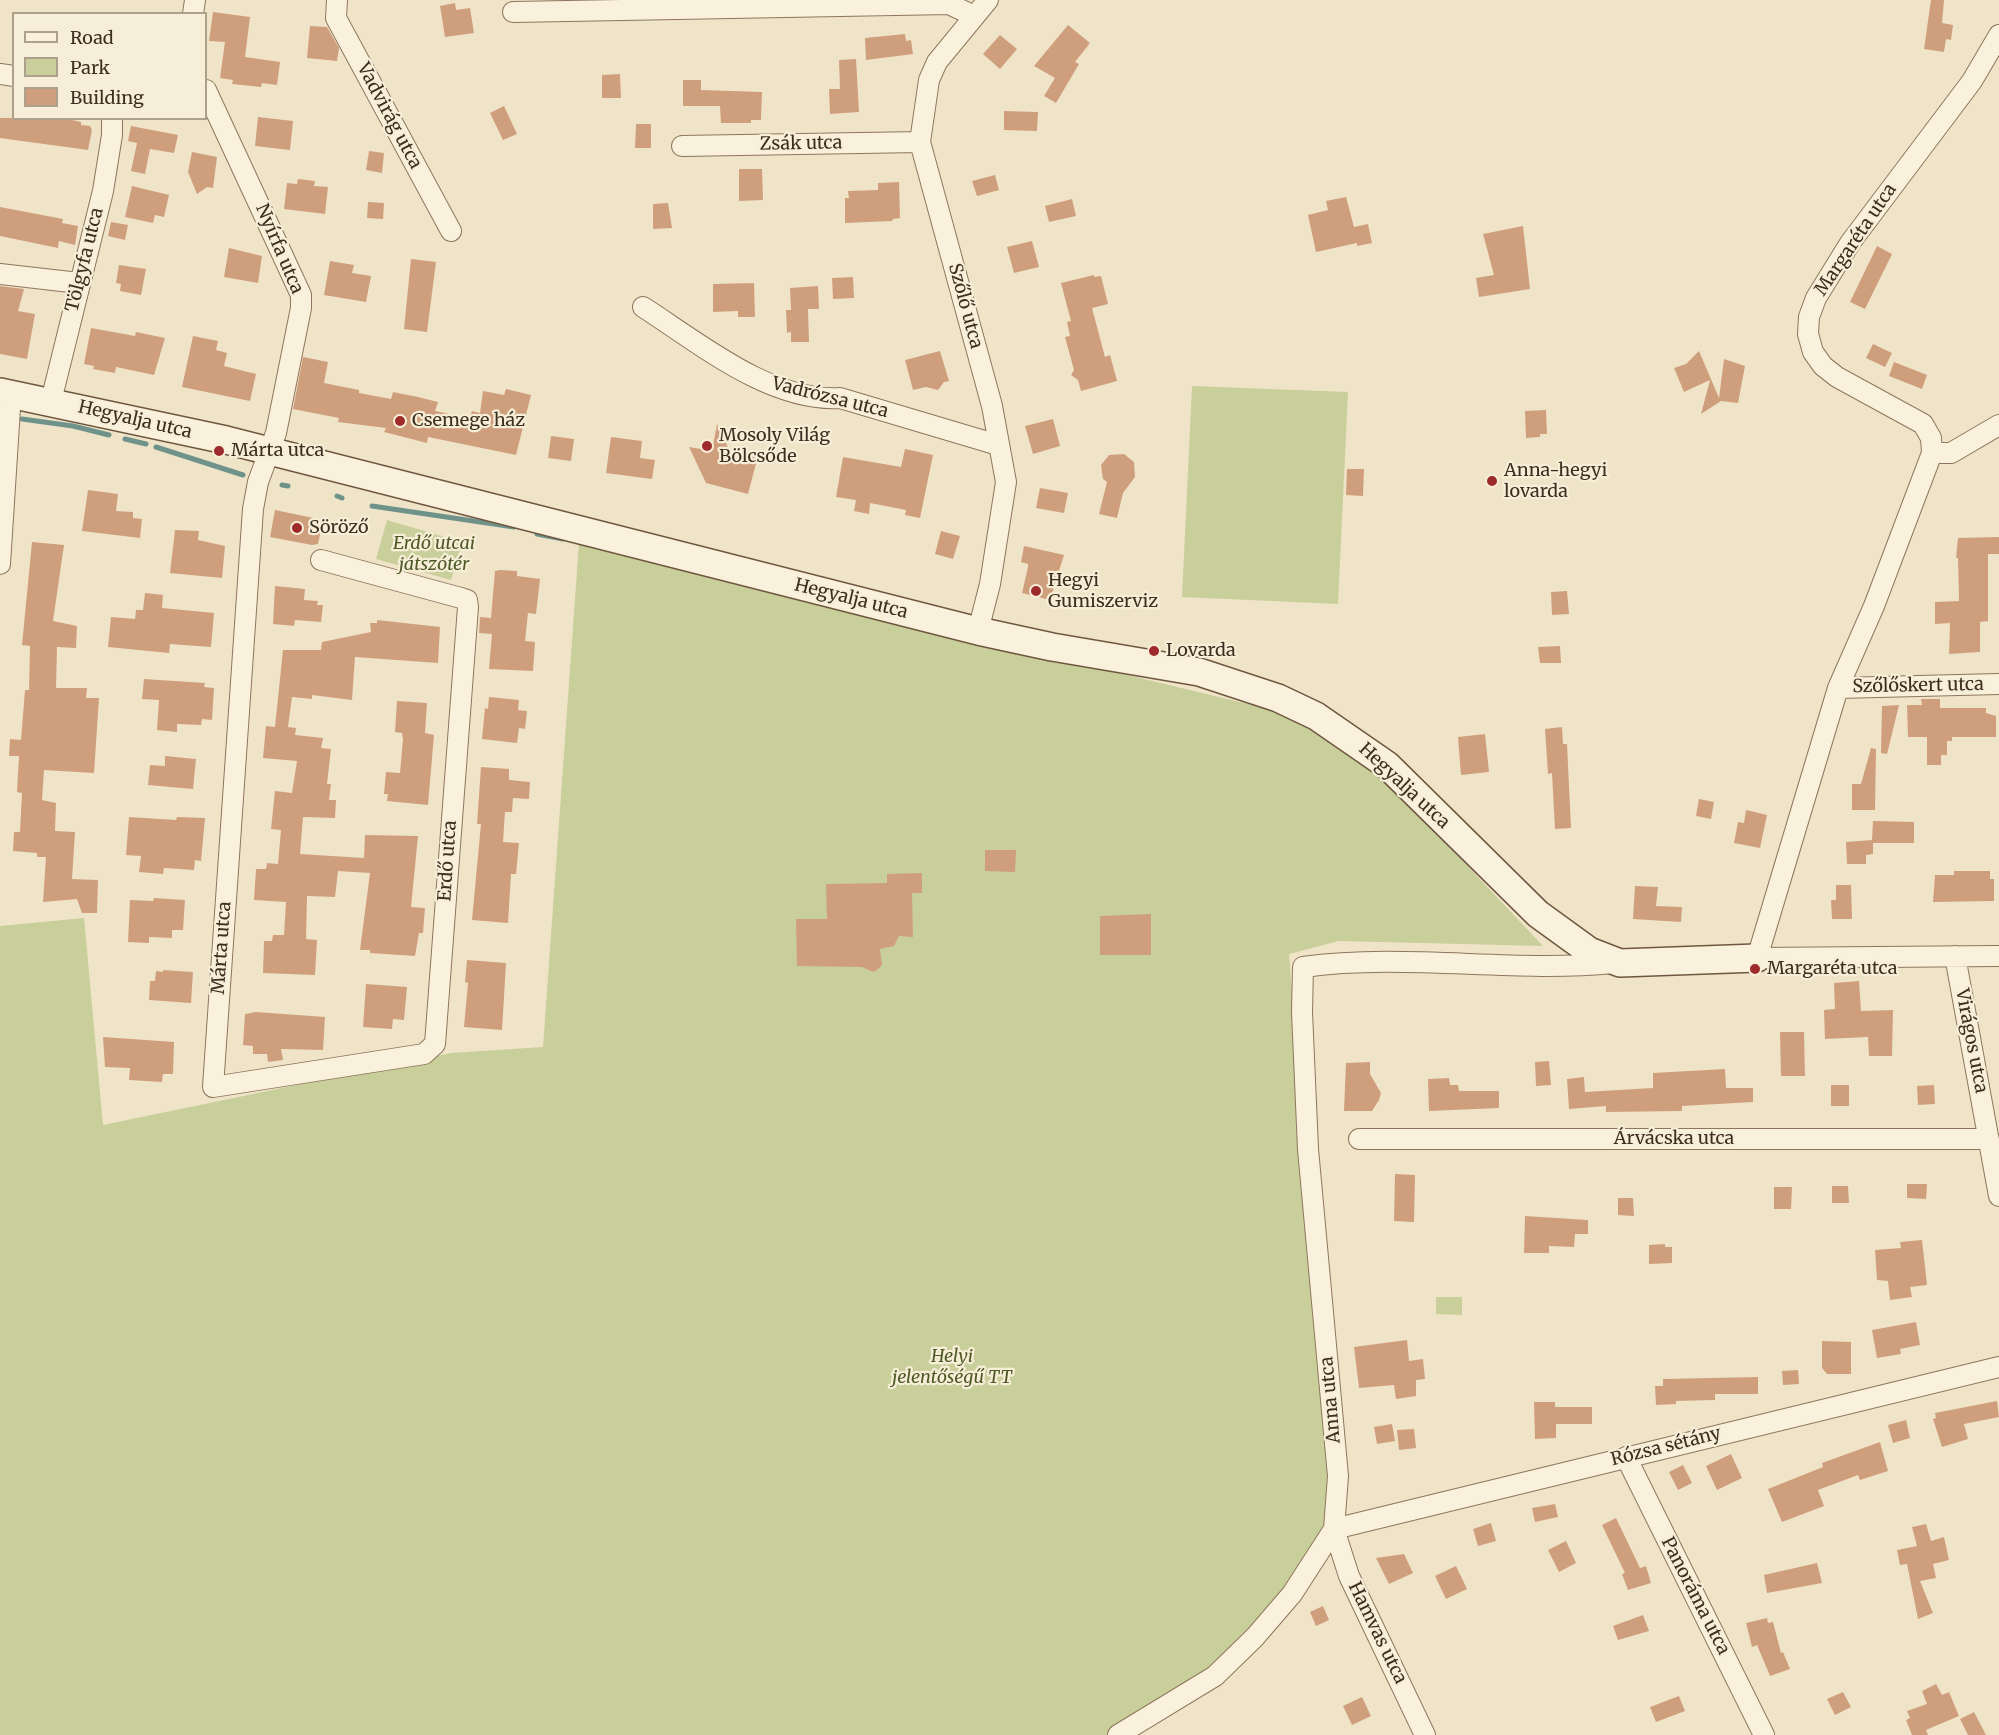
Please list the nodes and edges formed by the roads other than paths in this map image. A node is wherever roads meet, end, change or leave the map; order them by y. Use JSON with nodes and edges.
{"nodes":[{"id":1,"x":337,"y":0,"type":"edge"},
{"id":2,"x":988,"y":0,"type":"edge"},
{"id":3,"x":595,"y":5,"type":"edge"},
{"id":4,"x":513,"y":12,"type":"dead end"},
{"id":5,"x":974,"y":16,"type":"junction"},
{"id":6,"x":1999,"y":35,"type":"edge"},
{"id":7,"x":207,"y":92,"type":"edge"},
{"id":8,"x":112,"y":120,"type":"edge"},
{"id":9,"x":921,"y":142,"type":"junction"},
{"id":10,"x":682,"y":146,"type":"dead end"},
{"id":11,"x":452,"y":231,"type":"dead end"},
{"id":12,"x":0,"y":274,"type":"edge"},
{"id":13,"x":79,"y":283,"type":"junction"},
{"id":14,"x":643,"y":307,"type":"dead end"},
{"id":15,"x":5,"y":393,"type":"edge"},
{"id":16,"x":51,"y":401,"type":"junction"},
{"id":17,"x":1999,"y":425,"type":"edge"},
{"id":18,"x":998,"y":445,"type":"junction"},
{"id":19,"x":269,"y":452,"type":"junction"},
{"id":20,"x":1932,"y":453,"type":"junction"},
{"id":21,"x":321,"y":560,"type":"dead end"},
{"id":22,"x":0,"y":564,"type":"edge"},
{"id":23,"x":978,"y":631,"type":"junction"},
{"id":24,"x":1999,"y":684,"type":"edge"},
{"id":25,"x":1838,"y":688,"type":"junction"},
{"id":26,"x":1955,"y":956,"type":"junction"},
{"id":27,"x":1999,"y":956,"type":"edge"},
{"id":28,"x":1757,"y":958,"type":"junction"},
{"id":29,"x":1620,"y":963,"type":"junction"},
{"id":30,"x":213,"y":1087,"type":"joint"},
{"id":31,"x":1359,"y":1139,"type":"dead end"},
{"id":32,"x":1989,"y":1139,"type":"junction"},
{"id":33,"x":1999,"y":1196,"type":"edge"},
{"id":34,"x":1999,"y":1367,"type":"edge"},
{"id":35,"x":1626,"y":1457,"type":"junction"},
{"id":36,"x":1334,"y":1529,"type":"junction"},
{"id":37,"x":1118,"y":1735,"type":"edge"},
{"id":38,"x":1425,"y":1735,"type":"edge"},
{"id":39,"x":1764,"y":1735,"type":"edge"}],
"edges":[{"from":1,"to":11,"type":"street","name":"Vadvirág utca"},
{"from":2,"to":5,"type":"street","name":"Szőlő utca"},
{"from":3,"to":4,"type":"street"},
{"from":3,"to":5,"type":"street"},
{"from":5,"to":9,"type":"street","name":"Szőlő utca"},
{"from":6,"to":20,"type":"street","name":"Margaréta utca"},
{"from":7,"to":19,"type":"street","name":"Nyírfa utca"},
{"from":8,"to":13,"type":"street","name":"Tölgyfa utca"},
{"from":9,"to":10,"type":"street","name":"Zsák utca"},
{"from":9,"to":18,"type":"street","name":"Szőlő utca"},
{"from":12,"to":13,"type":"street"},
{"from":13,"to":16,"type":"street","name":"Tölgyfa utca"},
{"from":14,"to":18,"type":"street","name":"Vadrózsa utca"},
{"from":15,"to":16,"type":"street","name":"Hegyalja utca"},
{"from":15,"to":22,"type":"street"},
{"from":16,"to":19,"type":"street","name":"Hegyalja utca"},
{"from":17,"to":20,"type":"street"},
{"from":18,"to":23,"type":"street","name":"Szőlő utca"},
{"from":19,"to":23,"type":"street","name":"Hegyalja utca"},
{"from":19,"to":30,"type":"street","name":"Márta utca"},
{"from":20,"to":25,"type":"street"},
{"from":21,"to":30,"type":"street","name":"Erdő utca"},
{"from":23,"to":29,"type":"street","name":"Hegyalja utca"},
{"from":24,"to":25,"type":"street","name":"Szőlőskert utca"},
{"from":25,"to":28,"type":"street"},
{"from":26,"to":27,"type":"street"},
{"from":26,"to":28,"type":"street"},
{"from":26,"to":32,"type":"street","name":"Virágos utca"},
{"from":28,"to":29,"type":"street"},
{"from":29,"to":36,"type":"street","name":"Anna utca"},
{"from":31,"to":32,"type":"street","name":"Árvácska utca"},
{"from":32,"to":33,"type":"street","name":"Virágos utca"},
{"from":34,"to":35,"type":"street","name":"Rózsa sétány"},
{"from":35,"to":36,"type":"street","name":"Rózsa sétány"},
{"from":35,"to":39,"type":"street","name":"Panoráma utca"},
{"from":36,"to":37,"type":"street","name":"Anna utca"},
{"from":36,"to":38,"type":"street","name":"Hamvas utca"}]}
